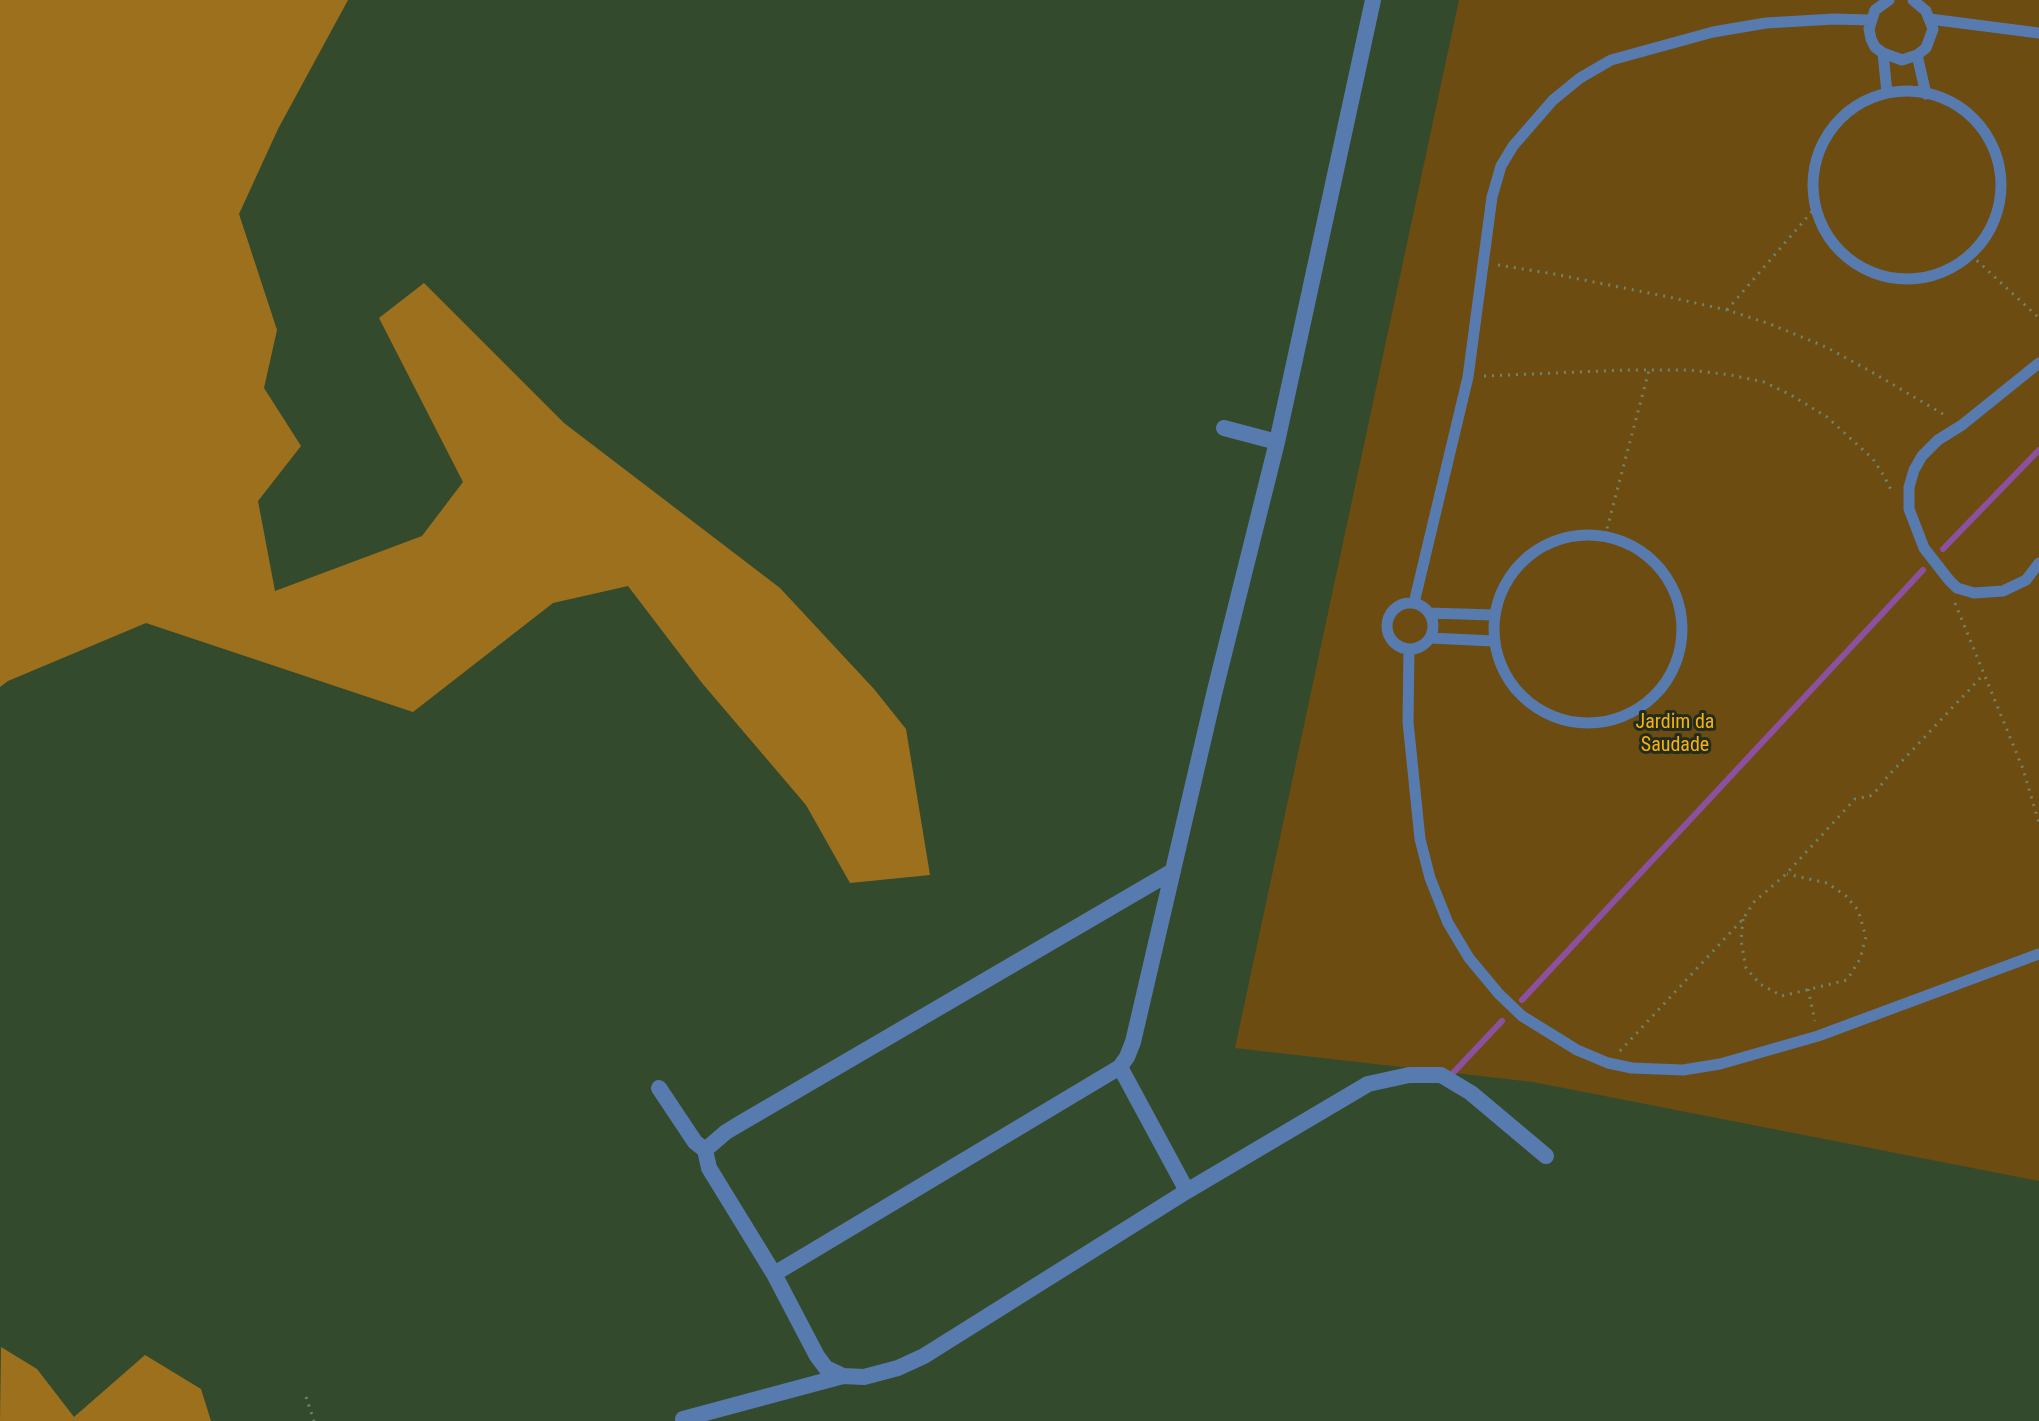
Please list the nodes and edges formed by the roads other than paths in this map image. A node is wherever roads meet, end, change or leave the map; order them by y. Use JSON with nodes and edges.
{"nodes":[{"id":1,"x":1373,"y":0,"type":"edge"},
{"id":2,"x":1889,"y":0,"type":"edge"},
{"id":3,"x":1913,"y":0,"type":"edge"},
{"id":4,"x":1930,"y":19,"type":"junction"},
{"id":5,"x":1870,"y":20,"type":"junction"},
{"id":6,"x":2039,"y":33,"type":"edge"},
{"id":7,"x":1883,"y":53,"type":"junction"},
{"id":8,"x":1917,"y":55,"type":"junction"},
{"id":9,"x":1887,"y":93,"type":"junction"},
{"id":10,"x":1926,"y":94,"type":"junction"},
{"id":11,"x":2039,"y":363,"type":"edge"},
{"id":12,"x":1224,"y":428,"type":"dead end"},
{"id":13,"x":1277,"y":442,"type":"junction"},
{"id":14,"x":2039,"y":563,"type":"edge"},
{"id":15,"x":1414,"y":603,"type":"junction"},
{"id":16,"x":1429,"y":613,"type":"junction"},
{"id":17,"x":1494,"y":615,"type":"junction"},
{"id":18,"x":1430,"y":638,"type":"junction"},
{"id":19,"x":1494,"y":641,"type":"junction"},
{"id":20,"x":1409,"y":649,"type":"junction"},
{"id":21,"x":1173,"y":871,"type":"junction"},
{"id":22,"x":2039,"y":954,"type":"edge"},
{"id":23,"x":1120,"y":1067,"type":"junction"},
{"id":24,"x":659,"y":1088,"type":"dead end"},
{"id":25,"x":705,"y":1150,"type":"junction"},
{"id":26,"x":1546,"y":1156,"type":"dead end"},
{"id":27,"x":1187,"y":1191,"type":"junction"},
{"id":28,"x":774,"y":1274,"type":"junction"},
{"id":29,"x":843,"y":1376,"type":"junction"},
{"id":30,"x":683,"y":1419,"type":"edge"}],
"edges":[{"from":1,"to":13,"type":"street"},
{"from":2,"to":5,"type":"lane"},
{"from":3,"to":4,"type":"lane"},
{"from":4,"to":6,"type":"lane"},
{"from":4,"to":8,"type":"lane"},
{"from":5,"to":7,"type":"lane"},
{"from":5,"to":15,"type":"lane"},
{"from":7,"to":8,"type":"lane"},
{"from":7,"to":9,"type":"lane"},
{"from":8,"to":10,"type":"lane"},
{"from":9,"to":10,"type":"lane"},
{"from":9,"to":10,"type":"lane"},
{"from":11,"to":14,"type":"lane"},
{"from":12,"to":13,"type":"street"},
{"from":13,"to":21,"type":"street"},
{"from":15,"to":16,"type":"lane"},
{"from":15,"to":20,"type":"lane"},
{"from":16,"to":17,"type":"lane"},
{"from":16,"to":18,"type":"lane"},
{"from":17,"to":19,"type":"lane"},
{"from":17,"to":19,"type":"lane"},
{"from":18,"to":19,"type":"lane"},
{"from":18,"to":20,"type":"lane"},
{"from":20,"to":22,"type":"lane"},
{"from":21,"to":23,"type":"street"},
{"from":21,"to":25,"type":"street"},
{"from":23,"to":27,"type":"street"},
{"from":23,"to":28,"type":"street"},
{"from":24,"to":25,"type":"street"},
{"from":25,"to":28,"type":"street"},
{"from":26,"to":27,"type":"street"},
{"from":27,"to":29,"type":"street"},
{"from":28,"to":29,"type":"street"},
{"from":29,"to":30,"type":"street"}]}
